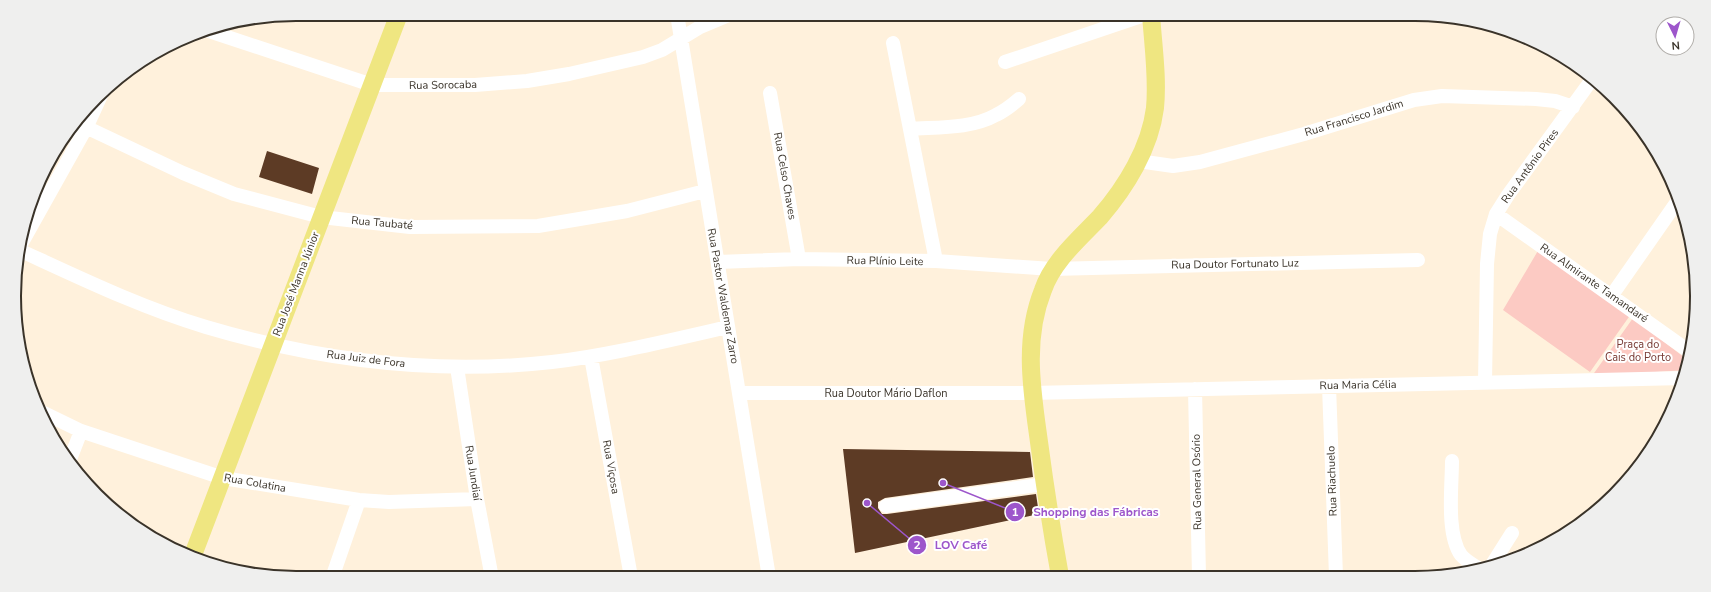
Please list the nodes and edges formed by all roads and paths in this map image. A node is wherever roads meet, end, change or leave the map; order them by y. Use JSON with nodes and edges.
{"nodes":[{"id":1,"x":396,"y":21,"type":"edge"},
{"id":2,"x":679,"y":21,"type":"edge"},
{"id":3,"x":717,"y":21,"type":"edge"},
{"id":4,"x":1126,"y":21,"type":"edge"},
{"id":5,"x":1151,"y":21,"type":"edge"},
{"id":6,"x":216,"y":33,"type":"edge"},
{"id":7,"x":682,"y":38,"type":"junction"},
{"id":8,"x":892,"y":43,"type":"dead end"},
{"id":9,"x":1005,"y":62,"type":"dead end"},
{"id":10,"x":1589,"y":84,"type":"edge"},
{"id":11,"x":372,"y":85,"type":"junction"},
{"id":12,"x":770,"y":93,"type":"dead end"},
{"id":13,"x":1019,"y":99,"type":"dead end"},
{"id":14,"x":1573,"y":107,"type":"junction"},
{"id":15,"x":80,"y":125,"type":"edge"},
{"id":16,"x":78,"y":129,"type":"edge"},
{"id":17,"x":910,"y":129,"type":"junction"},
{"id":18,"x":1138,"y":160,"type":"junction"},
{"id":19,"x":705,"y":191,"type":"junction"},
{"id":20,"x":1674,"y":206,"type":"edge"},
{"id":21,"x":1496,"y":214,"type":"junction"},
{"id":22,"x":321,"y":217,"type":"junction"},
{"id":23,"x":30,"y":227,"type":"edge"},
{"id":24,"x":24,"y":252,"type":"edge"},
{"id":25,"x":799,"y":259,"type":"junction"},
{"id":26,"x":1418,"y":260,"type":"dead end"},
{"id":27,"x":936,"y":261,"type":"junction"},
{"id":28,"x":718,"y":262,"type":"junction"},
{"id":29,"x":1052,"y":269,"type":"junction"},
{"id":30,"x":1612,"y":295,"type":"junction"},
{"id":31,"x":728,"y":327,"type":"junction"},
{"id":32,"x":273,"y":345,"type":"junction"},
{"id":33,"x":1685,"y":349,"type":"edge"},
{"id":34,"x":591,"y":357,"type":"junction"},
{"id":35,"x":457,"y":367,"type":"junction"},
{"id":36,"x":1677,"y":378,"type":"edge"},
{"id":37,"x":1485,"y":382,"type":"junction"},
{"id":38,"x":1329,"y":386,"type":"junction"},
{"id":39,"x":1195,"y":389,"type":"junction"},
{"id":40,"x":739,"y":393,"type":"junction"},
{"id":41,"x":1032,"y":393,"type":"junction"},
{"id":42,"x":48,"y":415,"type":"edge"},
{"id":43,"x":82,"y":431,"type":"junction"},
{"id":44,"x":72,"y":455,"type":"edge"},
{"id":45,"x":1452,"y":461,"type":"dead end"},
{"id":46,"x":223,"y":478,"type":"junction"},
{"id":47,"x":1045,"y":484,"type":"junction"},
{"id":48,"x":477,"y":499,"type":"junction"},
{"id":49,"x":359,"y":500,"type":"junction"},
{"id":50,"x":886,"y":506,"type":"dead end"},
{"id":51,"x":1512,"y":533,"type":"dead end"},
{"id":52,"x":194,"y":551,"type":"edge"},
{"id":53,"x":1496,"y":559,"type":"edge"},
{"id":54,"x":1474,"y":565,"type":"edge"},
{"id":55,"x":334,"y":571,"type":"edge"},
{"id":56,"x":491,"y":571,"type":"edge"},
{"id":57,"x":630,"y":571,"type":"edge"},
{"id":58,"x":768,"y":571,"type":"edge"},
{"id":59,"x":1059,"y":571,"type":"edge"},
{"id":60,"x":1199,"y":571,"type":"edge"},
{"id":61,"x":1336,"y":571,"type":"edge"}],
"edges":[{"from":1,"to":11,"type":"main road","name":"Rua José Manna Júnior"},
{"from":2,"to":7,"type":"street","name":"Rua Pastor Waldemar Zarro"},
{"from":3,"to":7,"type":"street","name":"Rua Sorocaba"},
{"from":4,"to":9,"type":"street"},
{"from":5,"to":18,"type":"main road"},
{"from":6,"to":11,"type":"street","name":"Rua Sorocaba"},
{"from":7,"to":11,"type":"street","name":"Rua Sorocaba"},
{"from":7,"to":19,"type":"street","name":"Rua Pastor Waldemar Zarro"},
{"from":8,"to":17,"type":"street"},
{"from":10,"to":14,"type":"street","name":"Rua Antônio Pires"},
{"from":11,"to":22,"type":"main road","name":"Rua José Manna Júnior"},
{"from":12,"to":25,"type":"street","name":"Rua Celso Chaves"},
{"from":13,"to":17,"type":"street"},
{"from":14,"to":18,"type":"street","name":"Rua Francisco Jardim"},
{"from":14,"to":21,"type":"street","name":"Rua Antônio Pires"},
{"from":15,"to":22,"type":"street","name":"Rua Taubaté"},
{"from":16,"to":23,"type":"street"},
{"from":17,"to":27,"type":"street"},
{"from":18,"to":29,"type":"main road"},
{"from":19,"to":22,"type":"street","name":"Rua Taubaté"},
{"from":19,"to":28,"type":"street","name":"Rua Pastor Waldemar Zarro"},
{"from":20,"to":30,"type":"street"},
{"from":21,"to":30,"type":"street","name":"Rua Almirante Tamandaré"},
{"from":21,"to":37,"type":"street","name":"Rua Antônio Pires"},
{"from":22,"to":32,"type":"main road","name":"Rua José Manna Júnior"},
{"from":24,"to":32,"type":"street","name":"Rua Juiz de Fora"},
{"from":25,"to":27,"type":"street","name":"Rua Plínio Leite"},
{"from":25,"to":28,"type":"street","name":"Rua Plínio Leite"},
{"from":26,"to":29,"type":"street","name":"Rua Doutor Fortunato Luz"},
{"from":27,"to":29,"type":"street","name":"Rua Plínio Leite"},
{"from":28,"to":31,"type":"street","name":"Rua Pastor Waldemar Zarro"},
{"from":29,"to":41,"type":"main road"},
{"from":30,"to":33,"type":"street","name":"Rua Almirante Tamandaré"},
{"from":31,"to":34,"type":"street","name":"Rua Juiz de Fora"},
{"from":31,"to":40,"type":"street","name":"Rua Pastor Waldemar Zarro"},
{"from":32,"to":35,"type":"street","name":"Rua Juiz de Fora"},
{"from":32,"to":46,"type":"main road","name":"Rua José Manna Júnior"},
{"from":34,"to":35,"type":"street","name":"Rua Juiz de Fora"},
{"from":34,"to":57,"type":"street","name":"Rua Viçosa"},
{"from":35,"to":48,"type":"street","name":"Rua Jundiaí"},
{"from":36,"to":37,"type":"street","name":"Rua Maria Célia"},
{"from":37,"to":38,"type":"street","name":"Rua Maria Célia"},
{"from":38,"to":39,"type":"street","name":"Rua Maria Célia"},
{"from":38,"to":61,"type":"street","name":"Rua Riachuelo"},
{"from":39,"to":41,"type":"street","name":"Rua Maria Célia"},
{"from":39,"to":60,"type":"street","name":"Rua General Osório"},
{"from":40,"to":41,"type":"street","name":"Rua Doutor Mário Daflon"},
{"from":40,"to":58,"type":"street","name":"Rua Pastor Waldemar Zarro"},
{"from":41,"to":47,"type":"main road"},
{"from":42,"to":43,"type":"street","name":"Rua Colatina"},
{"from":43,"to":44,"type":"street"},
{"from":43,"to":46,"type":"street","name":"Rua Colatina"},
{"from":45,"to":54,"type":"street"},
{"from":46,"to":49,"type":"street","name":"Rua Colatina"},
{"from":46,"to":52,"type":"main road","name":"Rua José Manna Júnior"},
{"from":47,"to":50,"type":"street"},
{"from":47,"to":59,"type":"main road"},
{"from":48,"to":49,"type":"street","name":"Rua Colatina"},
{"from":48,"to":56,"type":"street","name":"Rua Jundiaí"},
{"from":49,"to":55,"type":"street"},
{"from":51,"to":53,"type":"street"}]}
